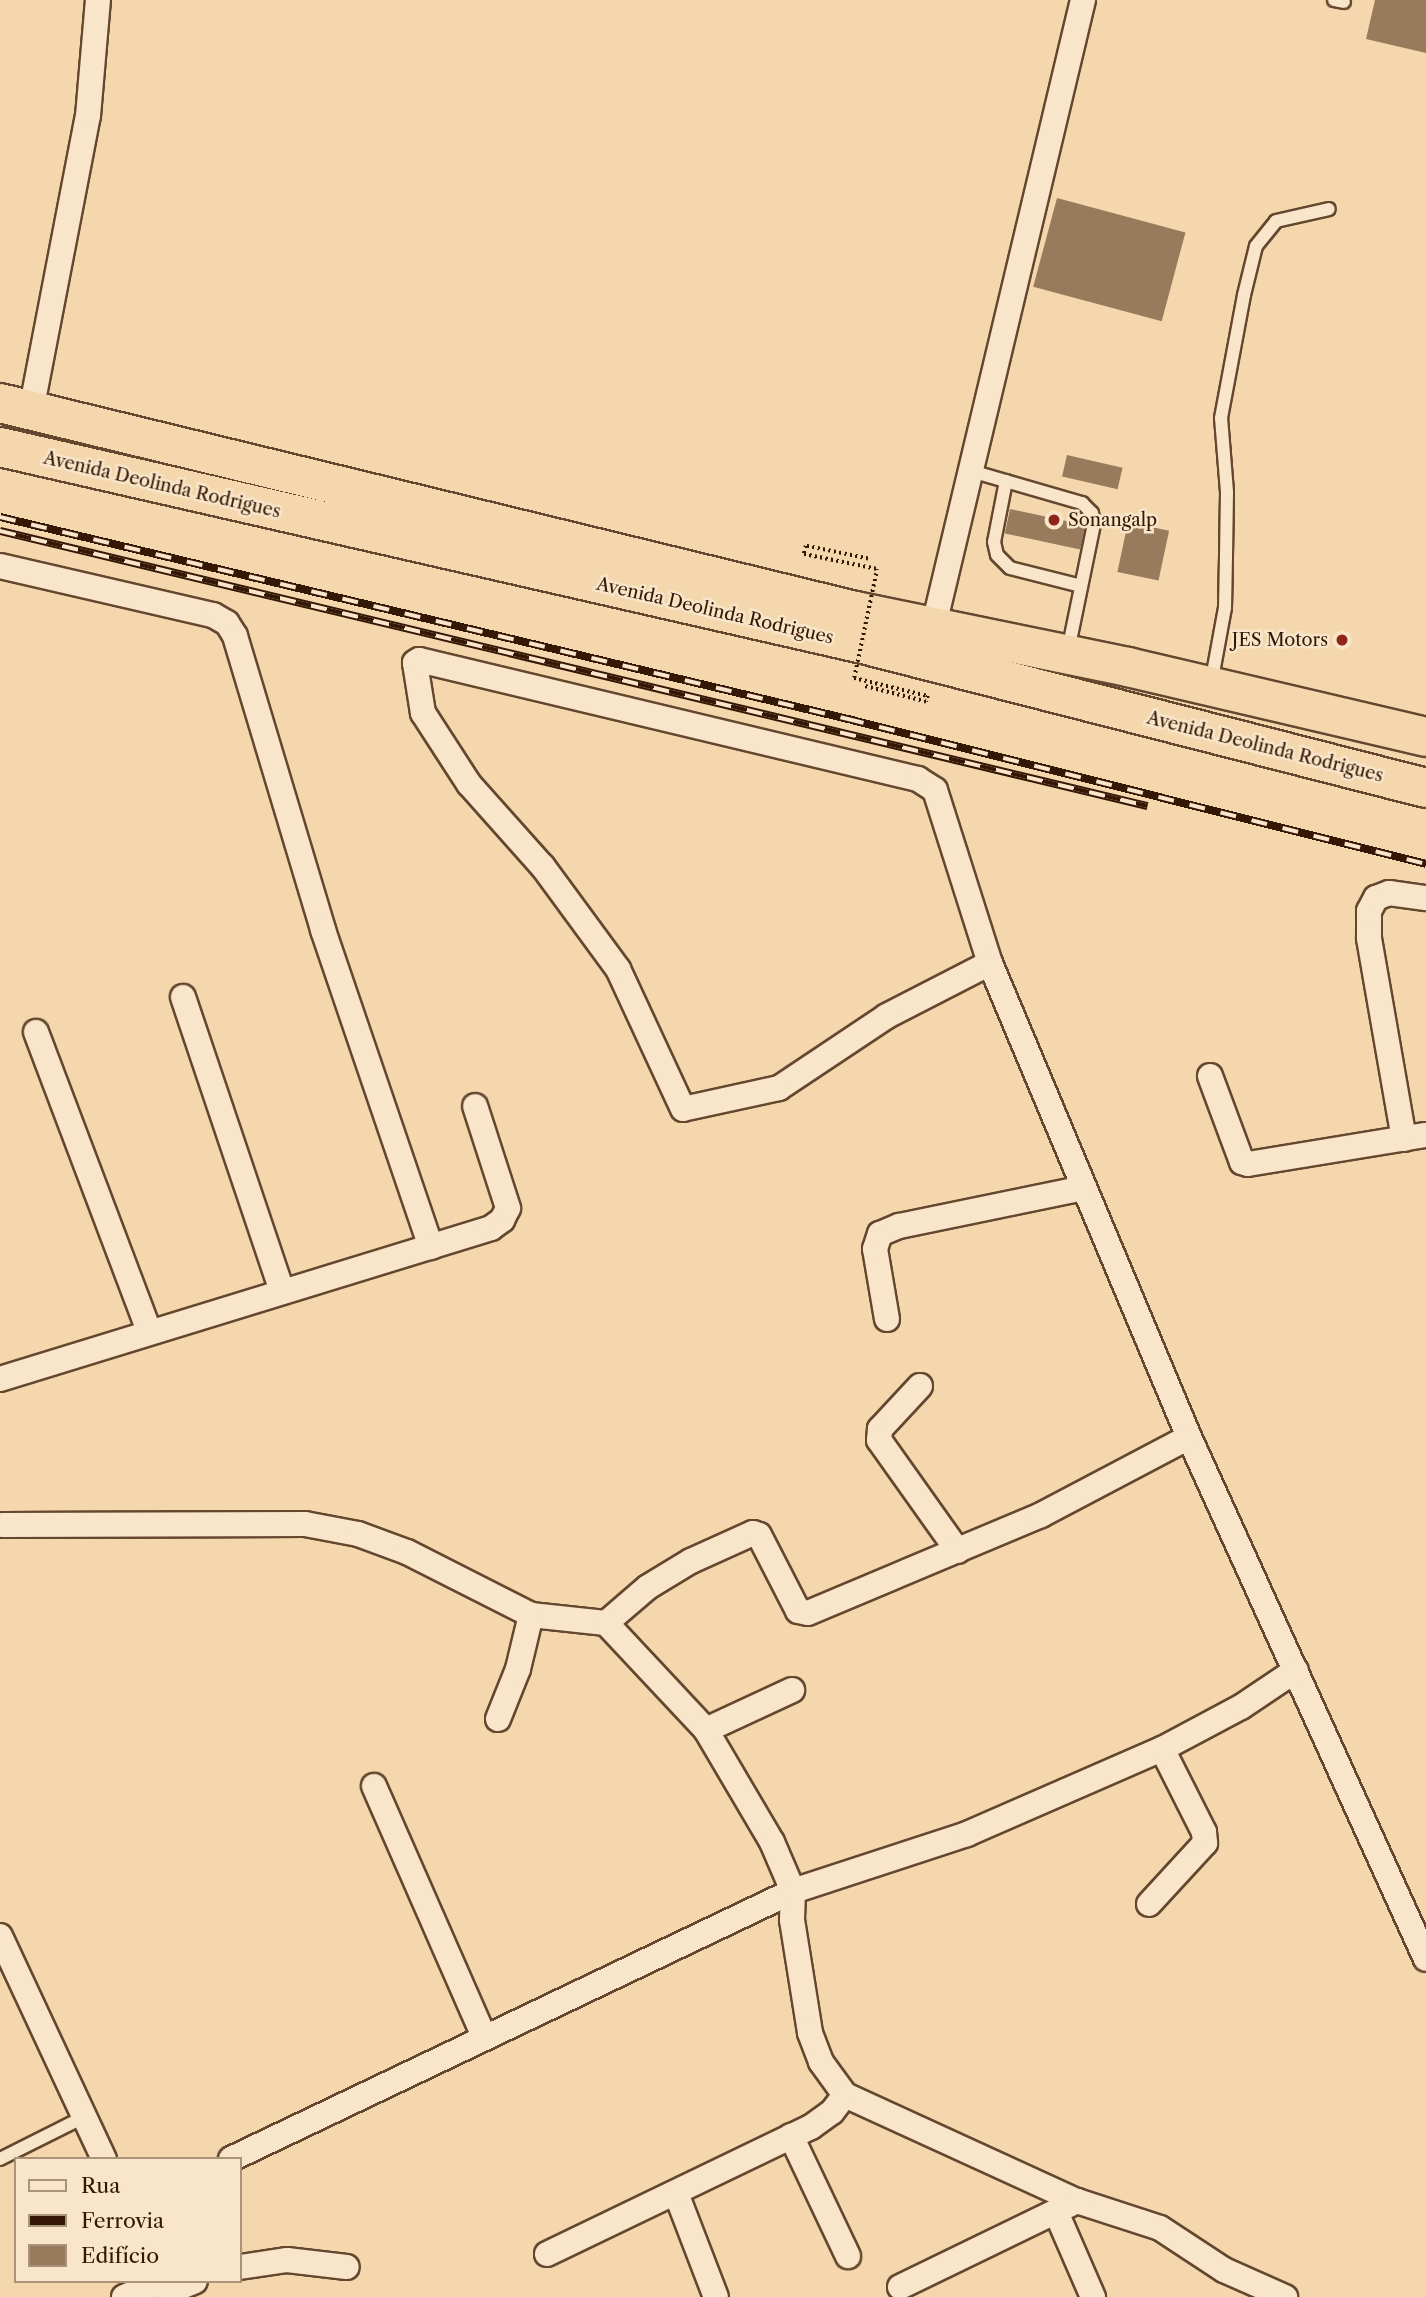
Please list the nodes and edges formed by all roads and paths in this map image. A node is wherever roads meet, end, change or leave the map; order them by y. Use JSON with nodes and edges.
{"nodes":[{"id":1,"x":98,"y":0,"type":"edge"},
{"id":2,"x":1083,"y":0,"type":"edge"},
{"id":3,"x":1329,"y":209,"type":"dead end"},
{"id":4,"x":15,"y":407,"type":"edge"},
{"id":5,"x":0,"y":447,"type":"edge"},
{"id":6,"x":971,"y":471,"type":"junction"},
{"id":7,"x":1006,"y":481,"type":"junction"},
{"id":8,"x":868,"y":559,"type":"dead end"},
{"id":9,"x":0,"y":566,"type":"edge"},
{"id":10,"x":1082,"y":586,"type":"junction"},
{"id":11,"x":933,"y":629,"type":"junction"},
{"id":12,"x":1067,"y":655,"type":"junction"},
{"id":13,"x":863,"y":686,"type":"dead end"},
{"id":14,"x":1211,"y":688,"type":"junction"},
{"id":15,"x":1426,"y":737,"type":"edge"},
{"id":16,"x":1426,"y":788,"type":"edge"},
{"id":17,"x":1426,"y":898,"type":"edge"},
{"id":18,"x":990,"y":963,"type":"junction"},
{"id":19,"x":183,"y":997,"type":"dead end"},
{"id":20,"x":36,"y":1032,"type":"dead end"},
{"id":21,"x":1210,"y":1076,"type":"dead end"},
{"id":22,"x":475,"y":1106,"type":"dead end"},
{"id":23,"x":1415,"y":1137,"type":"edge"},
{"id":24,"x":1084,"y":1188,"type":"junction"},
{"id":25,"x":431,"y":1247,"type":"junction"},
{"id":26,"x":282,"y":1292,"type":"junction"},
{"id":27,"x":887,"y":1319,"type":"dead end"},
{"id":28,"x":149,"y":1331,"type":"junction"},
{"id":29,"x":0,"y":1379,"type":"edge"},
{"id":30,"x":920,"y":1386,"type":"dead end"},
{"id":31,"x":1189,"y":1437,"type":"junction"},
{"id":32,"x":2,"y":1525,"type":"dead end"},
{"id":33,"x":958,"y":1551,"type":"junction"},
{"id":34,"x":531,"y":1615,"type":"junction"},
{"id":35,"x":606,"y":1623,"type":"junction"},
{"id":36,"x":1296,"y":1670,"type":"junction"},
{"id":37,"x":792,"y":1690,"type":"dead end"},
{"id":38,"x":498,"y":1719,"type":"dead end"},
{"id":39,"x":706,"y":1730,"type":"junction"},
{"id":40,"x":1162,"y":1749,"type":"junction"},
{"id":41,"x":374,"y":1786,"type":"dead end"},
{"id":42,"x":793,"y":1891,"type":"junction"},
{"id":43,"x":1150,"y":1904,"type":"dead end"},
{"id":44,"x":0,"y":1936,"type":"edge"},
{"id":45,"x":1426,"y":1959,"type":"edge"},
{"id":46,"x":7,"y":1970,"type":"edge"},
{"id":47,"x":484,"y":2037,"type":"junction"},
{"id":48,"x":845,"y":2095,"type":"junction"},
{"id":49,"x":84,"y":2117,"type":"junction"},
{"id":50,"x":791,"y":2136,"type":"junction"},
{"id":51,"x":103,"y":2157,"type":"edge"},
{"id":52,"x":235,"y":2157,"type":"edge"},
{"id":53,"x":0,"y":2159,"type":"edge"},
{"id":54,"x":676,"y":2193,"type":"junction"},
{"id":55,"x":1066,"y":2207,"type":"junction"},
{"id":56,"x":547,"y":2254,"type":"dead end"},
{"id":57,"x":848,"y":2256,"type":"dead end"},
{"id":58,"x":242,"y":2267,"type":"edge"},
{"id":59,"x":347,"y":2267,"type":"dead end"},
{"id":60,"x":186,"y":2283,"type":"edge"},
{"id":61,"x":900,"y":2287,"type":"dead end"},
{"id":62,"x":164,"y":2288,"type":"edge"},
{"id":63,"x":124,"y":2297,"type":"edge"},
{"id":64,"x":716,"y":2297,"type":"edge"},
{"id":65,"x":1093,"y":2297,"type":"edge"},
{"id":66,"x":1285,"y":2297,"type":"edge"}],
"edges":[{"from":1,"to":4,"type":"street"},
{"from":2,"to":6,"type":"street"},
{"from":3,"to":14,"type":"lane"},
{"from":4,"to":11,"type":"highway","name":"Avenida Deolinda Rodrigues"},
{"from":5,"to":16,"type":"highway","name":"Avenida Deolinda Rodrigues"},
{"from":6,"to":7,"type":"lane"},
{"from":6,"to":11,"type":"street"},
{"from":7,"to":10,"type":"lane"},
{"from":7,"to":10,"type":"lane"},
{"from":8,"to":13,"type":"path","bridge":true},
{"from":9,"to":25,"type":"street"},
{"from":10,"to":12,"type":"lane"},
{"from":11,"to":12,"type":"highway","name":"Avenida Deolinda Rodrigues"},
{"from":12,"to":14,"type":"highway","name":"Avenida Deolinda Rodrigues"},
{"from":14,"to":15,"type":"highway","name":"Avenida Deolinda Rodrigues"},
{"from":17,"to":23,"type":"street"},
{"from":18,"to":18,"type":"street"},
{"from":18,"to":24,"type":"street"},
{"from":19,"to":26,"type":"street"},
{"from":20,"to":28,"type":"street"},
{"from":21,"to":23,"type":"street"},
{"from":22,"to":25,"type":"street"},
{"from":24,"to":27,"type":"street"},
{"from":24,"to":31,"type":"street"},
{"from":25,"to":26,"type":"street"},
{"from":26,"to":28,"type":"street"},
{"from":28,"to":29,"type":"street"},
{"from":30,"to":33,"type":"street"},
{"from":31,"to":33,"type":"street"},
{"from":31,"to":36,"type":"street"},
{"from":32,"to":34,"type":"street"},
{"from":33,"to":35,"type":"street"},
{"from":34,"to":35,"type":"street"},
{"from":34,"to":38,"type":"street"},
{"from":35,"to":39,"type":"street"},
{"from":36,"to":40,"type":"street"},
{"from":36,"to":45,"type":"street"},
{"from":37,"to":39,"type":"street"},
{"from":39,"to":42,"type":"street"},
{"from":40,"to":42,"type":"street"},
{"from":40,"to":43,"type":"street"},
{"from":41,"to":47,"type":"street"},
{"from":42,"to":47,"type":"street"},
{"from":42,"to":48,"type":"street"},
{"from":44,"to":46,"type":"street"},
{"from":46,"to":49,"type":"street"},
{"from":47,"to":52,"type":"street"},
{"from":48,"to":50,"type":"street"},
{"from":48,"to":55,"type":"street"},
{"from":49,"to":51,"type":"street"},
{"from":49,"to":53,"type":"lane"},
{"from":50,"to":54,"type":"street"},
{"from":50,"to":57,"type":"street"},
{"from":54,"to":56,"type":"street"},
{"from":54,"to":64,"type":"street"},
{"from":55,"to":61,"type":"street"},
{"from":55,"to":65,"type":"street"},
{"from":55,"to":66,"type":"street"},
{"from":58,"to":59,"type":"street"},
{"from":60,"to":62,"type":"street"},
{"from":62,"to":63,"type":"street"}]}
